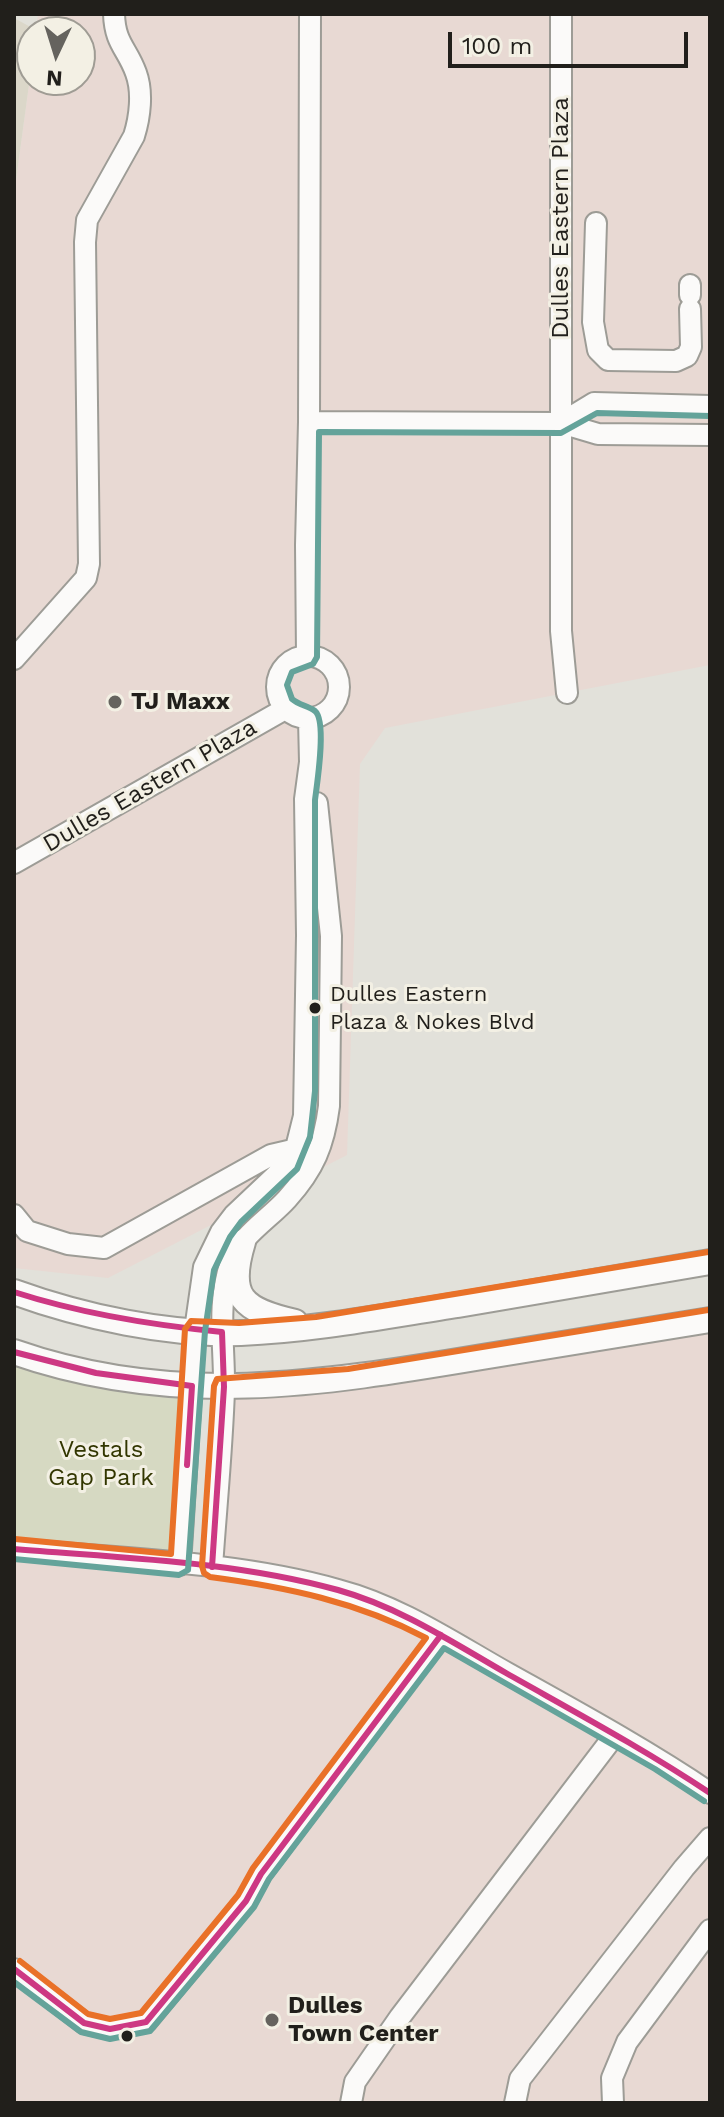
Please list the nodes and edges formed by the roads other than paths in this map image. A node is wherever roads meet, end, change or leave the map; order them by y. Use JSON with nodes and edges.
{"nodes":[{"id":1,"x":114,"y":14,"type":"edge"},
{"id":2,"x":310,"y":14,"type":"edge"},
{"id":3,"x":561,"y":14,"type":"edge"},
{"id":4,"x":596,"y":223,"type":"dead end"},
{"id":5,"x":690,"y":296,"type":"dead end"},
{"id":6,"x":710,"y":406,"type":"edge"},
{"id":7,"x":309,"y":422,"type":"junction"},
{"id":8,"x":561,"y":423,"type":"junction"},
{"id":9,"x":710,"y":435,"type":"edge"},
{"id":10,"x":307,"y":656,"type":"junction"},
{"id":11,"x":14,"y":659,"type":"edge"},
{"id":12,"x":567,"y":693,"type":"dead end"},
{"id":13,"x":285,"y":709,"type":"junction"},
{"id":14,"x":309,"y":719,"type":"junction"},
{"id":15,"x":310,"y":762,"type":"junction"},
{"id":16,"x":14,"y":863,"type":"edge"},
{"id":17,"x":296,"y":1148,"type":"junction"},
{"id":18,"x":321,"y":1151,"type":"junction"},
{"id":19,"x":14,"y":1215,"type":"edge"},
{"id":20,"x":243,"y":1242,"type":"junction"},
{"id":21,"x":710,"y":1262,"type":"edge"},
{"id":22,"x":14,"y":1292,"type":"edge"},
{"id":23,"x":707,"y":1322,"type":"edge"},
{"id":24,"x":317,"y":1327,"type":"junction"},
{"id":25,"x":195,"y":1330,"type":"junction"},
{"id":26,"x":222,"y":1332,"type":"junction"},
{"id":27,"x":14,"y":1352,"type":"edge"},
{"id":28,"x":192,"y":1386,"type":"junction"},
{"id":29,"x":224,"y":1387,"type":"junction"},
{"id":30,"x":14,"y":1549,"type":"edge"},
{"id":31,"x":180,"y":1565,"type":"junction"},
{"id":32,"x":212,"y":1567,"type":"junction"},
{"id":33,"x":441,"y":1635,"type":"junction"},
{"id":34,"x":614,"y":1736,"type":"junction"},
{"id":35,"x":710,"y":1793,"type":"edge"},
{"id":36,"x":710,"y":1838,"type":"edge"},
{"id":37,"x":710,"y":1930,"type":"edge"},
{"id":38,"x":14,"y":1969,"type":"edge"},
{"id":39,"x":351,"y":2103,"type":"edge"},
{"id":40,"x":515,"y":2103,"type":"edge"},
{"id":41,"x":613,"y":2103,"type":"edge"}],
"edges":[{"from":1,"to":11,"type":"street"},
{"from":2,"to":7,"type":"street"},
{"from":3,"to":8,"type":"street","name":"Dulles Eastern Plaza"},
{"from":4,"to":5,"type":"street"},
{"from":6,"to":8,"type":"street"},
{"from":7,"to":8,"type":"street"},
{"from":7,"to":10,"type":"street"},
{"from":8,"to":9,"type":"street"},
{"from":8,"to":12,"type":"street","name":"Dulles Eastern Plaza"},
{"from":10,"to":13,"type":"street","name":"Dulles Eastern Plaza"},
{"from":10,"to":14,"type":"street"},
{"from":13,"to":14,"type":"street","name":"Dulles Eastern Plaza"},
{"from":13,"to":16,"type":"street","name":"Dulles Eastern Plaza"},
{"from":14,"to":15,"type":"street"},
{"from":15,"to":17,"type":"street"},
{"from":15,"to":18,"type":"street"},
{"from":17,"to":18,"type":"street"},
{"from":17,"to":19,"type":"street"},
{"from":17,"to":25,"type":"street"},
{"from":18,"to":20,"type":"street"},
{"from":20,"to":24,"type":"main road"},
{"from":20,"to":26,"type":"street"},
{"from":21,"to":24,"type":"main road"},
{"from":22,"to":25,"type":"main road"},
{"from":23,"to":29,"type":"main road"},
{"from":24,"to":26,"type":"main road"},
{"from":25,"to":26,"type":"main road"},
{"from":25,"to":28,"type":"street"},
{"from":26,"to":29,"type":"street"},
{"from":27,"to":28,"type":"main road"},
{"from":28,"to":29,"type":"main road"},
{"from":28,"to":31,"type":"street"},
{"from":29,"to":32,"type":"street"},
{"from":30,"to":31,"type":"street"},
{"from":31,"to":32,"type":"street"},
{"from":32,"to":33,"type":"street"},
{"from":33,"to":34,"type":"street"},
{"from":33,"to":38,"type":"street"},
{"from":34,"to":35,"type":"street"},
{"from":34,"to":39,"type":"street"},
{"from":36,"to":40,"type":"street"},
{"from":37,"to":41,"type":"street"}]}
